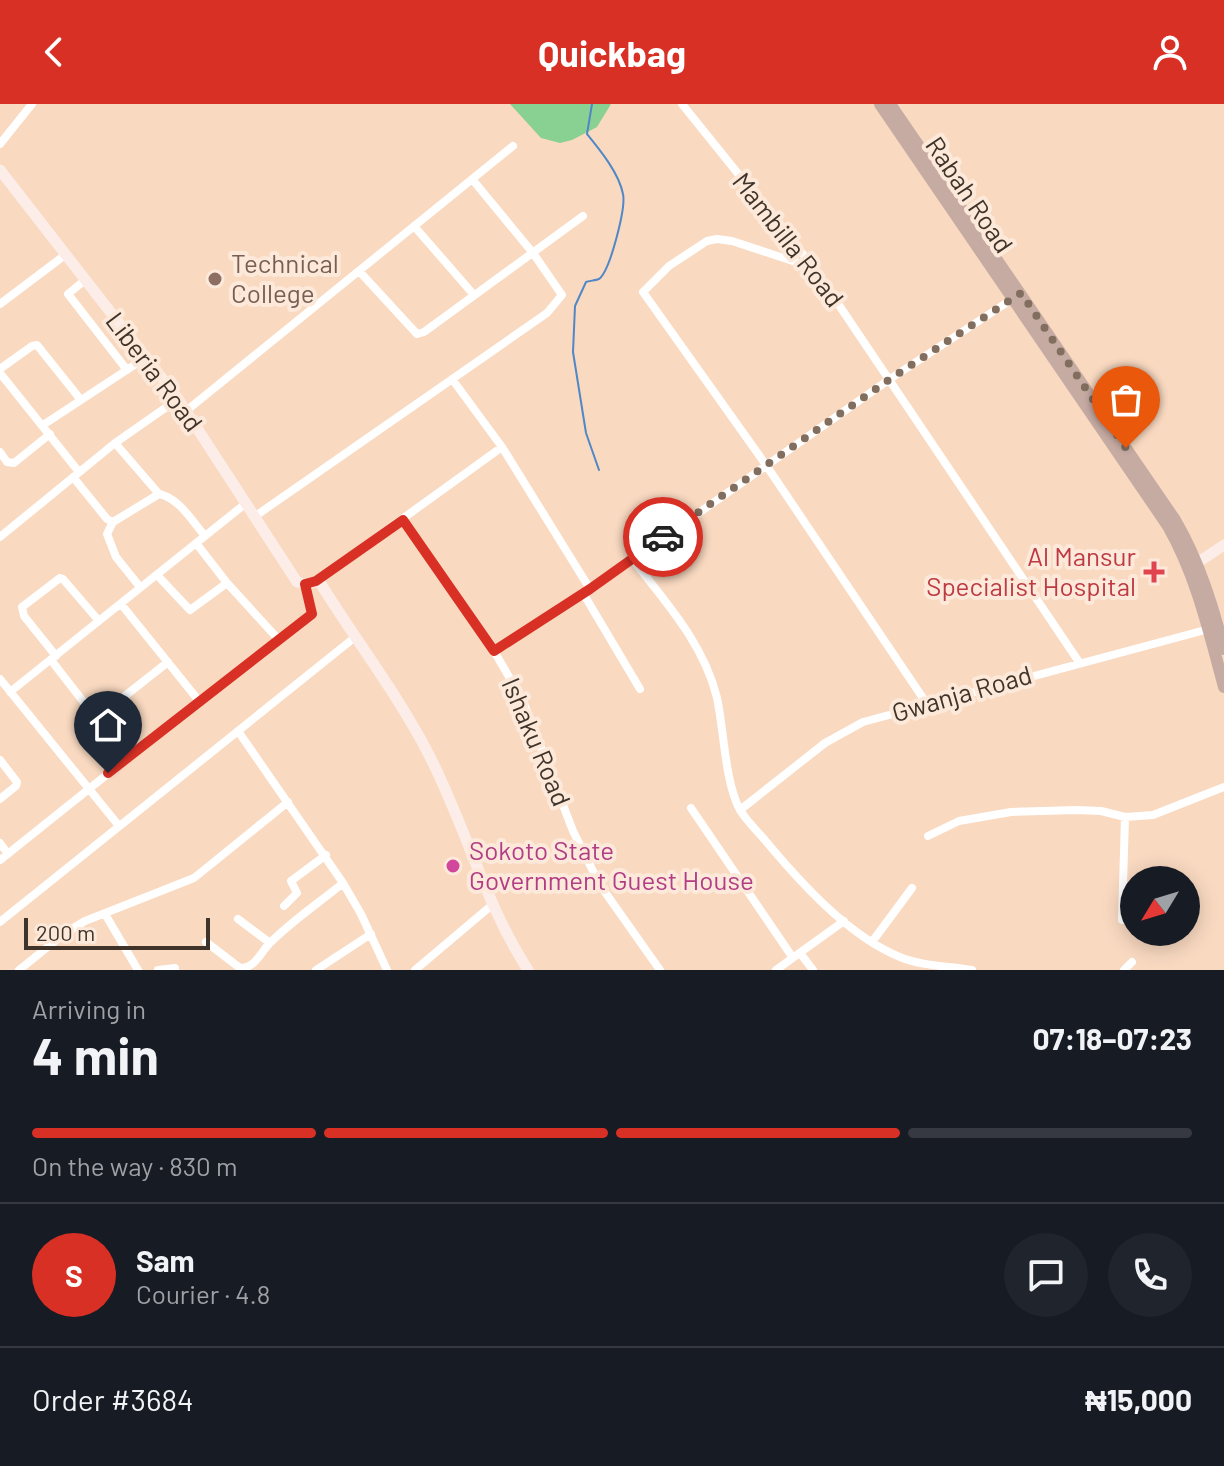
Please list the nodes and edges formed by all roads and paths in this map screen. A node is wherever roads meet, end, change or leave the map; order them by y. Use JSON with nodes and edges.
{"nodes":[{"id":1,"x":32,"y":104,"type":"edge"},
{"id":2,"x":682,"y":104,"type":"edge"},
{"id":3,"x":884,"y":105,"type":"edge"},
{"id":4,"x":0,"y":144,"type":"edge"},
{"id":5,"x":513,"y":146,"type":"dead end"},
{"id":6,"x":0,"y":170,"type":"edge"},
{"id":7,"x":472,"y":179,"type":"junction"},
{"id":8,"x":583,"y":216,"type":"dead end"},
{"id":9,"x":414,"y":226,"type":"junction"},
{"id":10,"x":533,"y":253,"type":"junction"},
{"id":11,"x":65,"y":255,"type":"junction"},
{"id":12,"x":814,"y":268,"type":"junction"},
{"id":13,"x":359,"y":271,"type":"junction"},
{"id":14,"x":85,"y":280,"type":"junction"},
{"id":15,"x":474,"y":295,"type":"junction"},
{"id":16,"x":1017,"y":296,"type":"junction"},
{"id":17,"x":2,"y":300,"type":"edge"},
{"id":18,"x":145,"y":358,"type":"junction"},
{"id":19,"x":127,"y":370,"type":"junction"},
{"id":20,"x":0,"y":373,"type":"edge"},
{"id":21,"x":452,"y":379,"type":"junction"},
{"id":22,"x":890,"y":379,"type":"junction"},
{"id":23,"x":178,"y":399,"type":"junction"},
{"id":24,"x":81,"y":400,"type":"junction"},
{"id":25,"x":186,"y":411,"type":"junction"},
{"id":26,"x":43,"y":425,"type":"junction"},
{"id":27,"x":50,"y":434,"type":"junction"},
{"id":28,"x":115,"y":443,"type":"junction"},
{"id":29,"x":502,"y":447,"type":"junction"},
{"id":30,"x":0,"y":452,"type":"edge"},
{"id":31,"x":766,"y":465,"type":"junction"},
{"id":32,"x":76,"y":475,"type":"junction"},
{"id":33,"x":159,"y":494,"type":"junction"},
{"id":34,"x":245,"y":504,"type":"junction"},
{"id":35,"x":254,"y":517,"type":"junction"},
{"id":36,"x":403,"y":520,"type":"junction"},
{"id":37,"x":113,"y":522,"type":"junction"},
{"id":38,"x":205,"y":536,"type":"junction"},
{"id":39,"x":0,"y":537,"type":"edge"},
{"id":40,"x":196,"y":543,"type":"junction"},
{"id":41,"x":1224,"y":545,"type":"edge"},
{"id":42,"x":632,"y":559,"type":"junction"},
{"id":43,"x":1197,"y":563,"type":"junction"},
{"id":44,"x":157,"y":575,"type":"junction"},
{"id":45,"x":306,"y":582,"type":"junction"},
{"id":46,"x":227,"y":583,"type":"junction"},
{"id":47,"x":140,"y":587,"type":"junction"},
{"id":48,"x":587,"y":591,"type":"junction"},
{"id":49,"x":121,"y":604,"type":"junction"},
{"id":50,"x":99,"y":621,"type":"junction"},
{"id":51,"x":1209,"y":629,"type":"junction"},
{"id":52,"x":354,"y":638,"type":"junction"},
{"id":53,"x":279,"y":640,"type":"junction"},
{"id":54,"x":1224,"y":649,"type":"edge"},
{"id":55,"x":494,"y":651,"type":"junction"},
{"id":56,"x":53,"y":658,"type":"junction"},
{"id":57,"x":168,"y":662,"type":"junction"},
{"id":58,"x":1079,"y":662,"type":"junction"},
{"id":59,"x":0,"y":679,"type":"edge"},
{"id":60,"x":1224,"y":687,"type":"edge"},
{"id":61,"x":640,"y":689,"type":"dead end"},
{"id":62,"x":10,"y":692,"type":"junction"},
{"id":63,"x":199,"y":701,"type":"junction"},
{"id":64,"x":927,"y":704,"type":"junction"},
{"id":65,"x":97,"y":718,"type":"junction"},
{"id":66,"x":238,"y":731,"type":"junction"},
{"id":67,"x":127,"y":758,"type":"junction"},
{"id":68,"x":0,"y":760,"type":"edge"},
{"id":69,"x":1224,"y":787,"type":"edge"},
{"id":70,"x":89,"y":789,"type":"junction"},
{"id":71,"x":0,"y":799,"type":"edge"},
{"id":72,"x":288,"y":802,"type":"junction"},
{"id":73,"x":691,"y":808,"type":"dead end"},
{"id":74,"x":740,"y":810,"type":"junction"},
{"id":75,"x":1125,"y":817,"type":"junction"},
{"id":76,"x":119,"y":826,"type":"junction"},
{"id":77,"x":928,"y":836,"type":"dead end"},
{"id":78,"x":0,"y":843,"type":"edge"},
{"id":79,"x":8,"y":854,"type":"junction"},
{"id":80,"x":326,"y":855,"type":"junction"},
{"id":81,"x":0,"y":860,"type":"edge"},
{"id":82,"x":1124,"y":866,"type":"edge"},
{"id":83,"x":343,"y":883,"type":"junction"},
{"id":84,"x":912,"y":888,"type":"dead end"},
{"id":85,"x":492,"y":905,"type":"junction"},
{"id":86,"x":284,"y":906,"type":"dead end"},
{"id":87,"x":105,"y":914,"type":"junction"},
{"id":88,"x":238,"y":919,"type":"dead end"},
{"id":89,"x":844,"y":921,"type":"junction"},
{"id":90,"x":0,"y":922,"type":"edge"},
{"id":91,"x":371,"y":934,"type":"junction"},
{"id":92,"x":206,"y":942,"type":"dead end"},
{"id":93,"x":872,"y":942,"type":"junction"},
{"id":94,"x":270,"y":943,"type":"junction"},
{"id":95,"x":796,"y":955,"type":"junction"},
{"id":96,"x":1132,"y":962,"type":"dead end"},
{"id":97,"x":175,"y":968,"type":"dead end"},
{"id":98,"x":19,"y":970,"type":"edge"},
{"id":99,"x":138,"y":970,"type":"edge"},
{"id":100,"x":158,"y":970,"type":"edge"},
{"id":101,"x":316,"y":970,"type":"edge"},
{"id":102,"x":387,"y":970,"type":"edge"},
{"id":103,"x":415,"y":970,"type":"edge"},
{"id":104,"x":528,"y":970,"type":"edge"},
{"id":105,"x":660,"y":970,"type":"edge"},
{"id":106,"x":776,"y":970,"type":"edge"},
{"id":107,"x":813,"y":970,"type":"edge"},
{"id":108,"x":972,"y":970,"type":"edge"},
{"id":109,"x":1124,"y":970,"type":"edge"}],
"edges":[{"from":1,"to":4,"type":"street"},
{"from":2,"to":12,"type":"street","name":"Mambilla Road"},
{"from":3,"to":16,"type":"main road","name":"Rabah Road"},
{"from":5,"to":7,"type":"street"},
{"from":6,"to":11,"type":"street","name":"Liberia Road"},
{"from":7,"to":9,"type":"street"},
{"from":7,"to":10,"type":"street"},
{"from":8,"to":10,"type":"street"},
{"from":9,"to":13,"type":"street"},
{"from":9,"to":15,"type":"street"},
{"from":10,"to":15,"type":"street"},
{"from":10,"to":21,"type":"street"},
{"from":11,"to":14,"type":"street","name":"Liberia Road"},
{"from":11,"to":17,"type":"street"},
{"from":12,"to":22,"type":"street","name":"Mambilla Road"},
{"from":12,"to":31,"type":"street"},
{"from":13,"to":15,"type":"street"},
{"from":13,"to":25,"type":"street"},
{"from":14,"to":18,"type":"street","name":"Liberia Road"},
{"from":14,"to":19,"type":"street"},
{"from":16,"to":22,"type":"street"},
{"from":16,"to":43,"type":"main road","name":"Rabah Road"},
{"from":16,"to":51,"type":"main road","name":"Rabah Road"},
{"from":18,"to":19,"type":"street"},
{"from":18,"to":23,"type":"street","name":"Liberia Road"},
{"from":19,"to":24,"type":"street"},
{"from":20,"to":24,"type":"street"},
{"from":20,"to":26,"type":"street"},
{"from":21,"to":29,"type":"street"},
{"from":21,"to":35,"type":"street"},
{"from":22,"to":31,"type":"street"},
{"from":22,"to":58,"type":"street","name":"Mambilla Road"},
{"from":23,"to":25,"type":"street","name":"Liberia Road"},
{"from":23,"to":28,"type":"street"},
{"from":24,"to":26,"type":"street"},
{"from":25,"to":34,"type":"street","name":"Liberia Road"},
{"from":26,"to":27,"type":"street"},
{"from":27,"to":30,"type":"street"},
{"from":27,"to":32,"type":"street"},
{"from":28,"to":32,"type":"street"},
{"from":28,"to":33,"type":"street"},
{"from":29,"to":36,"type":"street"},
{"from":29,"to":48,"type":"street"},
{"from":31,"to":42,"type":"street"},
{"from":31,"to":64,"type":"street"},
{"from":32,"to":37,"type":"street"},
{"from":32,"to":39,"type":"street"},
{"from":33,"to":37,"type":"street"},
{"from":33,"to":38,"type":"street"},
{"from":34,"to":35,"type":"street","name":"Liberia Road"},
{"from":34,"to":38,"type":"street"},
{"from":35,"to":45,"type":"street","name":"Liberia Road"},
{"from":36,"to":45,"type":"street"},
{"from":36,"to":55,"type":"street","name":"Ishaku Road"},
{"from":37,"to":47,"type":"street"},
{"from":38,"to":40,"type":"street"},
{"from":40,"to":44,"type":"street"},
{"from":40,"to":46,"type":"street"},
{"from":41,"to":43,"type":"street"},
{"from":42,"to":48,"type":"street"},
{"from":42,"to":74,"type":"street"},
{"from":43,"to":54,"type":"main road","name":"Rabah Road"},
{"from":44,"to":46,"type":"street"},
{"from":44,"to":47,"type":"street"},
{"from":45,"to":52,"type":"street"},
{"from":45,"to":53,"type":"street"},
{"from":46,"to":53,"type":"street"},
{"from":47,"to":49,"type":"street"},
{"from":48,"to":55,"type":"street"},
{"from":48,"to":61,"type":"street"},
{"from":49,"to":50,"type":"street"},
{"from":49,"to":57,"type":"street"},
{"from":50,"to":56,"type":"street"},
{"from":50,"to":56,"type":"street"},
{"from":51,"to":58,"type":"street","name":"Gwanja Road"},
{"from":51,"to":60,"type":"main road","name":"Rabah Road"},
{"from":52,"to":66,"type":"street"},
{"from":52,"to":85,"type":"street"},
{"from":53,"to":63,"type":"street"},
{"from":55,"to":105,"type":"street","name":"Ishaku Road"},
{"from":56,"to":62,"type":"street"},
{"from":56,"to":65,"type":"street"},
{"from":57,"to":63,"type":"street"},
{"from":57,"to":65,"type":"street"},
{"from":58,"to":64,"type":"street","name":"Gwanja Road"},
{"from":59,"to":62,"type":"street"},
{"from":62,"to":70,"type":"street"},
{"from":63,"to":67,"type":"street"},
{"from":64,"to":74,"type":"street","name":"Gwanja Road"},
{"from":65,"to":67,"type":"street"},
{"from":66,"to":72,"type":"street"},
{"from":66,"to":76,"type":"street"},
{"from":67,"to":70,"type":"street"},
{"from":68,"to":71,"type":"street"},
{"from":69,"to":75,"type":"street"},
{"from":70,"to":76,"type":"street"},
{"from":70,"to":79,"type":"street"},
{"from":72,"to":80,"type":"street"},
{"from":72,"to":87,"type":"street"},
{"from":73,"to":95,"type":"street"},
{"from":74,"to":89,"type":"street"},
{"from":75,"to":77,"type":"street"},
{"from":75,"to":82,"type":"street"},
{"from":76,"to":90,"type":"street"},
{"from":78,"to":79,"type":"street"},
{"from":79,"to":81,"type":"street"},
{"from":80,"to":83,"type":"street"},
{"from":80,"to":86,"type":"street"},
{"from":83,"to":91,"type":"street"},
{"from":83,"to":94,"type":"street"},
{"from":84,"to":93,"type":"street"},
{"from":85,"to":103,"type":"street"},
{"from":85,"to":104,"type":"street"},
{"from":87,"to":98,"type":"street"},
{"from":87,"to":99,"type":"street"},
{"from":88,"to":94,"type":"street"},
{"from":89,"to":93,"type":"street"},
{"from":89,"to":95,"type":"street"},
{"from":91,"to":101,"type":"street"},
{"from":91,"to":102,"type":"street"},
{"from":92,"to":94,"type":"street"},
{"from":93,"to":108,"type":"street"},
{"from":95,"to":106,"type":"street"},
{"from":95,"to":107,"type":"street"},
{"from":96,"to":109,"type":"street"},
{"from":97,"to":100,"type":"street"}]}
